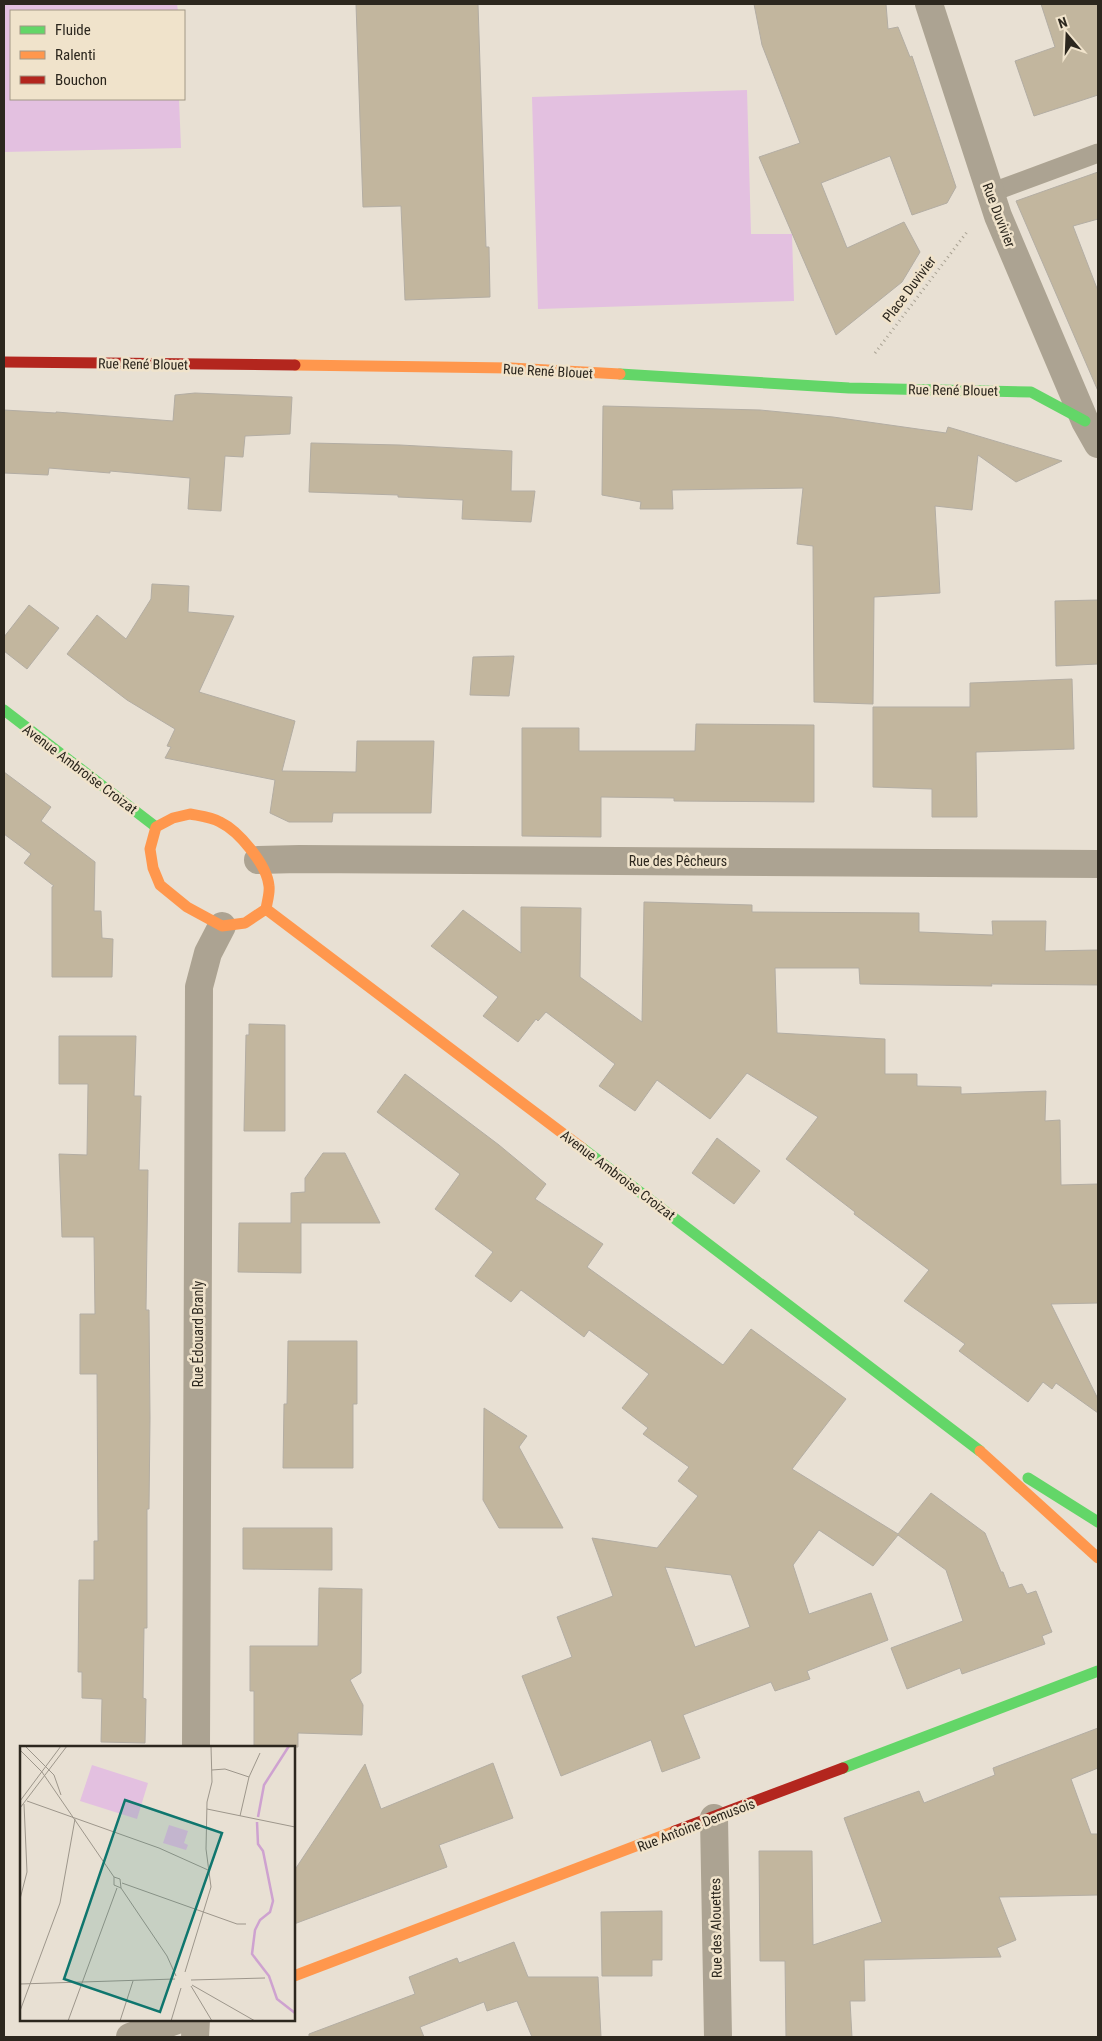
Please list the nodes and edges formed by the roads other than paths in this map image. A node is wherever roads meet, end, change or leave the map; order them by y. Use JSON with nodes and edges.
{"nodes":[{"id":1,"x":929,"y":4,"type":"edge"},
{"id":2,"x":1098,"y":152,"type":"edge"},
{"id":3,"x":994,"y":204,"type":"junction"},
{"id":4,"x":4,"y":362,"type":"edge"},
{"id":5,"x":1085,"y":421,"type":"junction"},
{"id":6,"x":1098,"y":444,"type":"edge"},
{"id":7,"x":4,"y":710,"type":"edge"},
{"id":8,"x":156,"y":827,"type":"junction"},
{"id":9,"x":258,"y":860,"type":"junction"},
{"id":10,"x":1098,"y":864,"type":"edge"},
{"id":11,"x":266,"y":909,"type":"junction"},
{"id":12,"x":222,"y":926,"type":"junction"},
{"id":13,"x":970,"y":1442,"type":"junction"},
{"id":14,"x":1098,"y":1522,"type":"edge"},
{"id":15,"x":1098,"y":1558,"type":"edge"},
{"id":16,"x":1098,"y":1672,"type":"edge"},
{"id":17,"x":196,"y":1746,"type":"edge"},
{"id":18,"x":714,"y":1818,"type":"junction"},
{"id":19,"x":295,"y":1976,"type":"edge"},
{"id":20,"x":174,"y":2021,"type":"edge"},
{"id":21,"x":196,"y":2021,"type":"edge"},
{"id":22,"x":130,"y":2037,"type":"edge"},
{"id":23,"x":195,"y":2037,"type":"edge"},
{"id":24,"x":718,"y":2037,"type":"edge"}],
"edges":[{"from":1,"to":3,"type":"street","name":"Rue Duvivier"},
{"from":2,"to":3,"type":"lane"},
{"from":3,"to":5,"type":"street","name":"Rue Duvivier"},
{"from":4,"to":5,"type":"street","name":"Rue René Blouet"},
{"from":5,"to":6,"type":"street","name":"Rue Duvivier"},
{"from":7,"to":8,"type":"street","name":"Avenue Ambroise Croizat"},
{"from":8,"to":9,"type":"street"},
{"from":8,"to":12,"type":"street"},
{"from":9,"to":10,"type":"street","name":"Rue des Pêcheurs"},
{"from":9,"to":11,"type":"street"},
{"from":11,"to":12,"type":"street"},
{"from":11,"to":13,"type":"street","name":"Avenue Ambroise Croizat"},
{"from":12,"to":17,"type":"street","name":"Rue Édouard Branly"},
{"from":13,"to":14,"type":"street","name":"Avenue Ambroise Croizat"},
{"from":13,"to":15,"type":"street","name":"Avenue Ambroise Croizat"},
{"from":16,"to":18,"type":"street","name":"Rue Antoine Demusois"},
{"from":18,"to":19,"type":"street","name":"Rue Antoine Demusois"},
{"from":18,"to":24,"type":"street","name":"Rue des Alouettes"},
{"from":20,"to":22,"type":"street"},
{"from":21,"to":23,"type":"street"}]}
